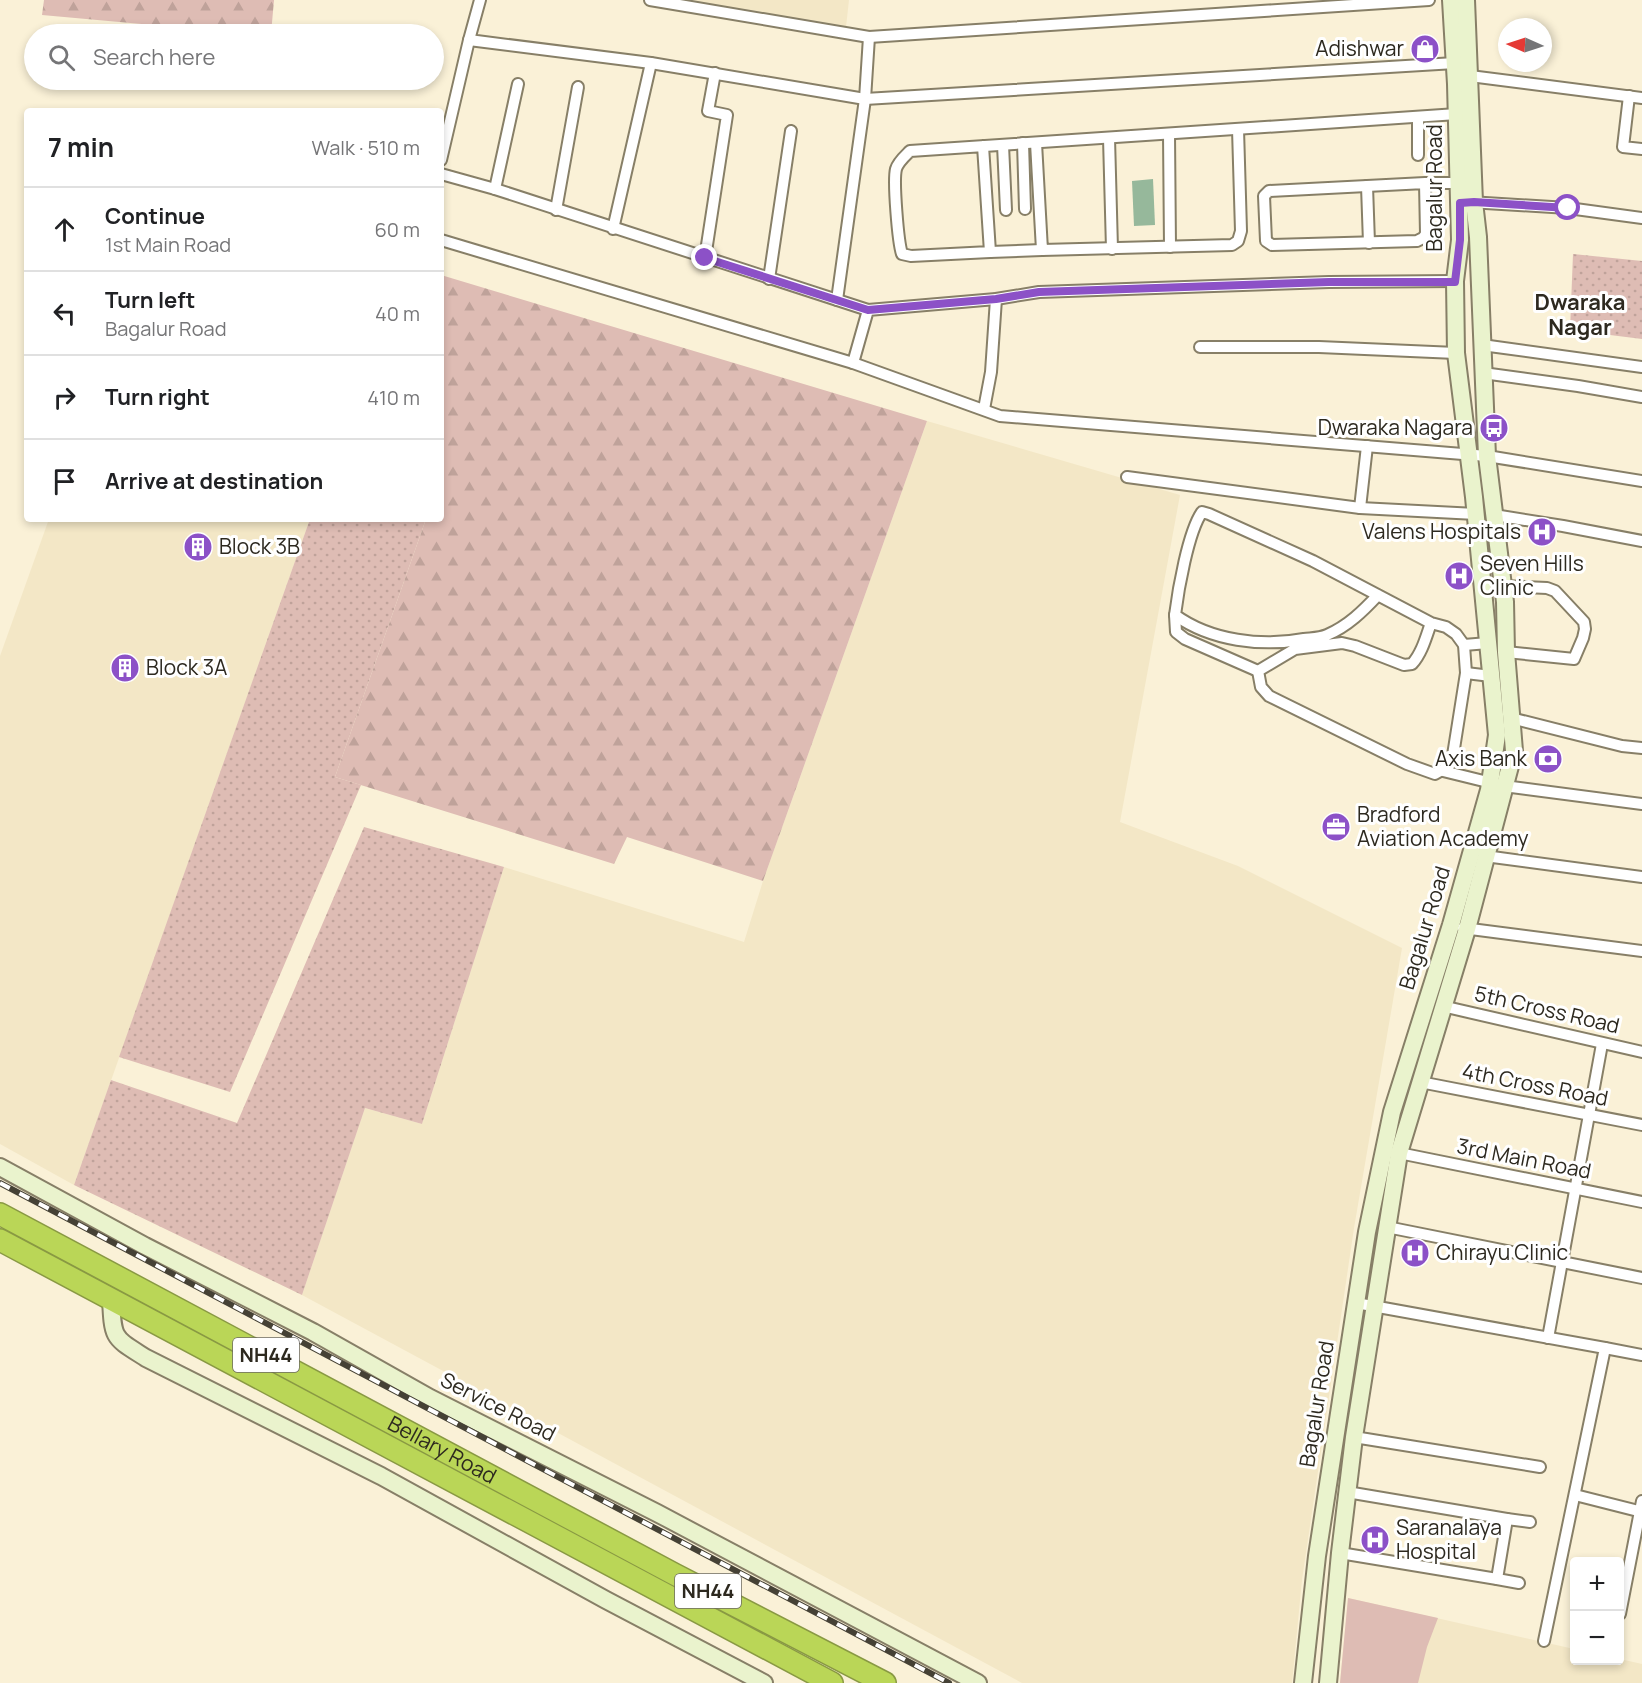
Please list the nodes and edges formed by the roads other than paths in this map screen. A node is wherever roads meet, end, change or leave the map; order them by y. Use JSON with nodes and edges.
{"nodes":[{"id":1,"x":480,"y":0,"type":"edge"},
{"id":2,"x":650,"y":0,"type":"edge"},
{"id":3,"x":1429,"y":0,"type":"edge"},
{"id":4,"x":1450,"y":0,"type":"edge"},
{"id":5,"x":1466,"y":0,"type":"edge"},
{"id":6,"x":869,"y":37,"type":"junction"},
{"id":7,"x":470,"y":40,"type":"junction"},
{"id":8,"x":651,"y":63,"type":"junction"},
{"id":9,"x":1455,"y":63,"type":"junction"},
{"id":10,"x":715,"y":73,"type":"junction"},
{"id":11,"x":1463,"y":80,"type":"junction"},
{"id":12,"x":518,"y":84,"type":"dead end"},
{"id":13,"x":578,"y":87,"type":"dead end"},
{"id":14,"x":1629,"y":96,"type":"junction"},
{"id":15,"x":1642,"y":98,"type":"edge"},
{"id":16,"x":865,"y":99,"type":"junction"},
{"id":17,"x":1457,"y":114,"type":"junction"},
{"id":18,"x":1418,"y":118,"type":"junction"},
{"id":19,"x":1238,"y":129,"type":"junction"},
{"id":20,"x":791,"y":131,"type":"dead end"},
{"id":21,"x":1169,"y":134,"type":"junction"},
{"id":22,"x":1109,"y":138,"type":"junction"},
{"id":23,"x":1036,"y":142,"type":"junction"},
{"id":24,"x":1023,"y":143,"type":"junction"},
{"id":25,"x":1003,"y":145,"type":"junction"},
{"id":26,"x":983,"y":146,"type":"junction"},
{"id":27,"x":444,"y":148,"type":"edge"},
{"id":28,"x":1642,"y":149,"type":"edge"},
{"id":29,"x":1418,"y":154,"type":"dead end"},
{"id":30,"x":444,"y":175,"type":"edge"},
{"id":31,"x":1425,"y":183,"type":"junction"},
{"id":32,"x":1459,"y":183,"type":"junction"},
{"id":33,"x":1367,"y":186,"type":"junction"},
{"id":34,"x":495,"y":189,"type":"junction"},
{"id":35,"x":1467,"y":202,"type":"junction"},
{"id":36,"x":556,"y":210,"type":"junction"},
{"id":37,"x":1006,"y":210,"type":"dead end"},
{"id":38,"x":1025,"y":210,"type":"dead end"},
{"id":39,"x":1642,"y":218,"type":"edge"},
{"id":40,"x":613,"y":229,"type":"junction"},
{"id":41,"x":444,"y":241,"type":"edge"},
{"id":42,"x":1368,"y":243,"type":"junction"},
{"id":43,"x":1170,"y":247,"type":"junction"},
{"id":44,"x":1112,"y":249,"type":"junction"},
{"id":45,"x":1042,"y":250,"type":"junction"},
{"id":46,"x":990,"y":252,"type":"junction"},
{"id":47,"x":705,"y":258,"type":"junction"},
{"id":48,"x":769,"y":279,"type":"junction"},
{"id":49,"x":1455,"y":282,"type":"junction"},
{"id":50,"x":996,"y":299,"type":"junction"},
{"id":51,"x":837,"y":300,"type":"junction"},
{"id":52,"x":868,"y":310,"type":"junction"},
{"id":53,"x":1482,"y":345,"type":"junction"},
{"id":54,"x":1200,"y":347,"type":"dead end"},
{"id":55,"x":1456,"y":353,"type":"junction"},
{"id":56,"x":853,"y":363,"type":"junction"},
{"id":57,"x":1642,"y":368,"type":"edge"},
{"id":58,"x":1483,"y":373,"type":"junction"},
{"id":59,"x":1642,"y":398,"type":"edge"},
{"id":60,"x":984,"y":409,"type":"junction"},
{"id":61,"x":1367,"y":446,"type":"junction"},
{"id":62,"x":1469,"y":455,"type":"junction"},
{"id":63,"x":1487,"y":456,"type":"junction"},
{"id":64,"x":1126,"y":477,"type":"dead end"},
{"id":65,"x":1642,"y":481,"type":"edge"},
{"id":66,"x":1360,"y":508,"type":"junction"},
{"id":67,"x":1476,"y":514,"type":"junction"},
{"id":68,"x":1494,"y":515,"type":"junction"},
{"id":69,"x":1642,"y":541,"type":"edge"},
{"id":70,"x":1504,"y":586,"type":"junction"},
{"id":71,"x":1378,"y":595,"type":"junction"},
{"id":72,"x":1175,"y":615,"type":"junction"},
{"id":73,"x":1431,"y":622,"type":"junction"},
{"id":74,"x":1488,"y":643,"type":"junction"},
{"id":75,"x":1464,"y":645,"type":"junction"},
{"id":76,"x":1506,"y":652,"type":"junction"},
{"id":77,"x":1258,"y":671,"type":"junction"},
{"id":78,"x":1466,"y":673,"type":"junction"},
{"id":79,"x":1491,"y":676,"type":"junction"},
{"id":80,"x":1501,"y":696,"type":"junction"},
{"id":81,"x":1511,"y":718,"type":"junction"},
{"id":82,"x":1642,"y":748,"type":"edge"},
{"id":83,"x":1443,"y":771,"type":"junction"},
{"id":84,"x":1497,"y":784,"type":"junction"},
{"id":85,"x":1642,"y":804,"type":"edge"},
{"id":86,"x":1485,"y":856,"type":"junction"},
{"id":87,"x":1642,"y":877,"type":"edge"},
{"id":88,"x":1459,"y":927,"type":"junction"},
{"id":89,"x":1642,"y":951,"type":"edge"},
{"id":90,"x":1443,"y":1006,"type":"junction"},
{"id":91,"x":1602,"y":1044,"type":"junction"},
{"id":92,"x":1642,"y":1052,"type":"edge"},
{"id":93,"x":1420,"y":1082,"type":"junction"},
{"id":94,"x":1589,"y":1115,"type":"junction"},
{"id":95,"x":1642,"y":1125,"type":"edge"},
{"id":96,"x":1399,"y":1153,"type":"junction"},
{"id":97,"x":0,"y":1167,"type":"edge"},
{"id":98,"x":1576,"y":1190,"type":"junction"},
{"id":99,"x":1642,"y":1202,"type":"edge"},
{"id":100,"x":0,"y":1214,"type":"edge"},
{"id":101,"x":1387,"y":1227,"type":"junction"},
{"id":102,"x":0,"y":1240,"type":"edge"},
{"id":103,"x":1562,"y":1263,"type":"junction"},
{"id":104,"x":1642,"y":1278,"type":"edge"},
{"id":105,"x":111,"y":1299,"type":"junction"},
{"id":106,"x":1356,"y":1303,"type":"junction"},
{"id":107,"x":1375,"y":1306,"type":"junction"},
{"id":108,"x":1548,"y":1338,"type":"junction"},
{"id":109,"x":1605,"y":1348,"type":"junction"},
{"id":110,"x":1642,"y":1355,"type":"edge"},
{"id":111,"x":1354,"y":1437,"type":"junction"},
{"id":112,"x":1540,"y":1467,"type":"dead end"},
{"id":113,"x":1347,"y":1492,"type":"junction"},
{"id":114,"x":1575,"y":1495,"type":"junction"},
{"id":115,"x":1641,"y":1508,"type":"edge"},
{"id":116,"x":1507,"y":1519,"type":"junction"},
{"id":117,"x":1530,"y":1522,"type":"dead end"},
{"id":118,"x":1340,"y":1553,"type":"junction"},
{"id":119,"x":1497,"y":1580,"type":"junction"},
{"id":120,"x":1519,"y":1583,"type":"dead end"},
{"id":121,"x":1621,"y":1611,"type":"edge"},
{"id":122,"x":1544,"y":1641,"type":"dead end"},
{"id":123,"x":764,"y":1683,"type":"edge"},
{"id":124,"x":832,"y":1683,"type":"edge"},
{"id":125,"x":885,"y":1683,"type":"edge"},
{"id":126,"x":978,"y":1683,"type":"edge"},
{"id":127,"x":1303,"y":1683,"type":"edge"},
{"id":128,"x":1328,"y":1683,"type":"edge"}],
"edges":[{"from":1,"to":7,"type":"street"},
{"from":2,"to":6,"type":"street"},
{"from":3,"to":6,"type":"street"},
{"from":4,"to":9,"type":"main road","name":"Bagalur Road"},
{"from":5,"to":11,"type":"main road","name":"Bagalur Road"},
{"from":6,"to":16,"type":"street"},
{"from":7,"to":8,"type":"street"},
{"from":7,"to":27,"type":"street"},
{"from":8,"to":10,"type":"street"},
{"from":8,"to":40,"type":"street"},
{"from":9,"to":11,"type":"main road","name":"Bagalur Road"},
{"from":9,"to":16,"type":"street"},
{"from":10,"to":16,"type":"street"},
{"from":10,"to":47,"type":"street"},
{"from":11,"to":14,"type":"street"},
{"from":11,"to":17,"type":"main road","name":"Bagalur Road"},
{"from":11,"to":35,"type":"main road","name":"Bagalur Road"},
{"from":12,"to":34,"type":"street"},
{"from":13,"to":36,"type":"street"},
{"from":14,"to":15,"type":"street"},
{"from":14,"to":28,"type":"street"},
{"from":16,"to":51,"type":"street"},
{"from":17,"to":18,"type":"street"},
{"from":17,"to":32,"type":"main road","name":"Bagalur Road"},
{"from":18,"to":19,"type":"street"},
{"from":18,"to":29,"type":"street"},
{"from":19,"to":21,"type":"street"},
{"from":19,"to":43,"type":"street"},
{"from":20,"to":48,"type":"street"},
{"from":21,"to":22,"type":"street"},
{"from":21,"to":43,"type":"street"},
{"from":22,"to":23,"type":"street"},
{"from":22,"to":44,"type":"street"},
{"from":23,"to":24,"type":"street"},
{"from":23,"to":45,"type":"street"},
{"from":24,"to":25,"type":"street"},
{"from":24,"to":38,"type":"street"},
{"from":25,"to":26,"type":"street"},
{"from":25,"to":37,"type":"street"},
{"from":26,"to":46,"type":"street"},
{"from":26,"to":46,"type":"street"},
{"from":30,"to":34,"type":"street"},
{"from":31,"to":32,"type":"street"},
{"from":31,"to":33,"type":"street"},
{"from":31,"to":42,"type":"street"},
{"from":32,"to":35,"type":"main road","name":"Bagalur Road"},
{"from":33,"to":42,"type":"street"},
{"from":33,"to":42,"type":"street"},
{"from":34,"to":36,"type":"street"},
{"from":35,"to":39,"type":"street"},
{"from":35,"to":49,"type":"main road","name":"Bagalur Road"},
{"from":35,"to":53,"type":"main road","name":"Bagalur Road"},
{"from":36,"to":40,"type":"street"},
{"from":40,"to":47,"type":"street"},
{"from":41,"to":56,"type":"street"},
{"from":43,"to":44,"type":"street"},
{"from":44,"to":45,"type":"street"},
{"from":45,"to":46,"type":"street"},
{"from":47,"to":48,"type":"street"},
{"from":48,"to":51,"type":"street"},
{"from":49,"to":50,"type":"street"},
{"from":49,"to":55,"type":"main road","name":"Bagalur Road"},
{"from":50,"to":52,"type":"street"},
{"from":50,"to":60,"type":"street"},
{"from":51,"to":52,"type":"street"},
{"from":52,"to":56,"type":"street"},
{"from":53,"to":57,"type":"street"},
{"from":53,"to":58,"type":"main road","name":"Bagalur Road"},
{"from":54,"to":55,"type":"street"},
{"from":55,"to":62,"type":"main road","name":"Bagalur Road"},
{"from":56,"to":60,"type":"street"},
{"from":58,"to":59,"type":"street"},
{"from":58,"to":63,"type":"main road","name":"Bagalur Road"},
{"from":60,"to":61,"type":"street"},
{"from":61,"to":62,"type":"street"},
{"from":61,"to":66,"type":"street"},
{"from":62,"to":63,"type":"street"},
{"from":62,"to":67,"type":"main road","name":"Bagalur Road"},
{"from":63,"to":65,"type":"street"},
{"from":63,"to":68,"type":"main road","name":"Bagalur Road"},
{"from":64,"to":66,"type":"street"},
{"from":66,"to":67,"type":"street"},
{"from":67,"to":74,"type":"main road","name":"Bagalur Road"},
{"from":68,"to":69,"type":"street"},
{"from":68,"to":70,"type":"main road","name":"Bagalur Road"},
{"from":70,"to":76,"type":"main road","name":"Bagalur Road"},
{"from":70,"to":76,"type":"street"},
{"from":71,"to":72,"type":"street"},
{"from":71,"to":72,"type":"street"},
{"from":71,"to":73,"type":"street"},
{"from":72,"to":77,"type":"street"},
{"from":73,"to":75,"type":"street"},
{"from":73,"to":77,"type":"street"},
{"from":74,"to":75,"type":"street"},
{"from":74,"to":79,"type":"main road","name":"Bagalur Road"},
{"from":75,"to":78,"type":"street"},
{"from":76,"to":80,"type":"main road","name":"Bagalur Road"},
{"from":77,"to":83,"type":"street"},
{"from":78,"to":79,"type":"street"},
{"from":78,"to":83,"type":"street"},
{"from":79,"to":80,"type":"main road","name":"Bagalur Road"},
{"from":80,"to":81,"type":"main road","name":"Bagalur Road"},
{"from":80,"to":84,"type":"main road","name":"Bagalur Road"},
{"from":81,"to":82,"type":"street"},
{"from":81,"to":84,"type":"main road","name":"Bagalur Road"},
{"from":83,"to":84,"type":"street"},
{"from":84,"to":85,"type":"street"},
{"from":84,"to":86,"type":"main road","name":"Bagalur Road"},
{"from":84,"to":88,"type":"main road","name":"Bagalur Road"},
{"from":86,"to":87,"type":"street"},
{"from":86,"to":88,"type":"main road","name":"Bagalur Road"},
{"from":88,"to":89,"type":"street"},
{"from":88,"to":90,"type":"main road","name":"Bagalur Road"},
{"from":88,"to":106,"type":"main road","name":"Bagalur Road"},
{"from":90,"to":91,"type":"street","name":"5th Cross Road"},
{"from":90,"to":93,"type":"main road","name":"Bagalur Road"},
{"from":91,"to":92,"type":"street","name":"5th Cross Road"},
{"from":91,"to":94,"type":"street"},
{"from":93,"to":94,"type":"street","name":"4th Cross Road"},
{"from":93,"to":96,"type":"main road","name":"Bagalur Road"},
{"from":94,"to":95,"type":"street","name":"4th Cross Road"},
{"from":94,"to":98,"type":"street"},
{"from":96,"to":98,"type":"street","name":"3rd Main Road"},
{"from":96,"to":101,"type":"main road","name":"Bagalur Road"},
{"from":97,"to":126,"type":"main road","name":"Service Road"},
{"from":98,"to":99,"type":"street","name":"3rd Main Road"},
{"from":98,"to":103,"type":"street"},
{"from":100,"to":125,"type":"highway","name":"Bellary Road","number":"NH44"},
{"from":101,"to":103,"type":"street"},
{"from":101,"to":107,"type":"main road","name":"Bagalur Road"},
{"from":102,"to":105,"type":"highway","name":"Bellary Road","number":"NH44"},
{"from":103,"to":104,"type":"street"},
{"from":103,"to":108,"type":"street"},
{"from":105,"to":123,"type":"main road"},
{"from":105,"to":124,"type":"highway","name":"Bellary Road","number":"NH44"},
{"from":106,"to":107,"type":"street"},
{"from":106,"to":127,"type":"main road","name":"Bagalur Road"},
{"from":107,"to":108,"type":"street"},
{"from":107,"to":111,"type":"main road","name":"Bagalur Road"},
{"from":108,"to":109,"type":"street"},
{"from":109,"to":110,"type":"street"},
{"from":109,"to":114,"type":"street"},
{"from":111,"to":112,"type":"street"},
{"from":111,"to":113,"type":"main road","name":"Bagalur Road"},
{"from":113,"to":116,"type":"street"},
{"from":113,"to":118,"type":"main road","name":"Bagalur Road"},
{"from":114,"to":115,"type":"street"},
{"from":114,"to":122,"type":"street"},
{"from":115,"to":121,"type":"street"},
{"from":116,"to":117,"type":"street"},
{"from":116,"to":119,"type":"street"},
{"from":118,"to":119,"type":"street"},
{"from":118,"to":128,"type":"main road","name":"Bagalur Road"},
{"from":119,"to":120,"type":"street"}]}
